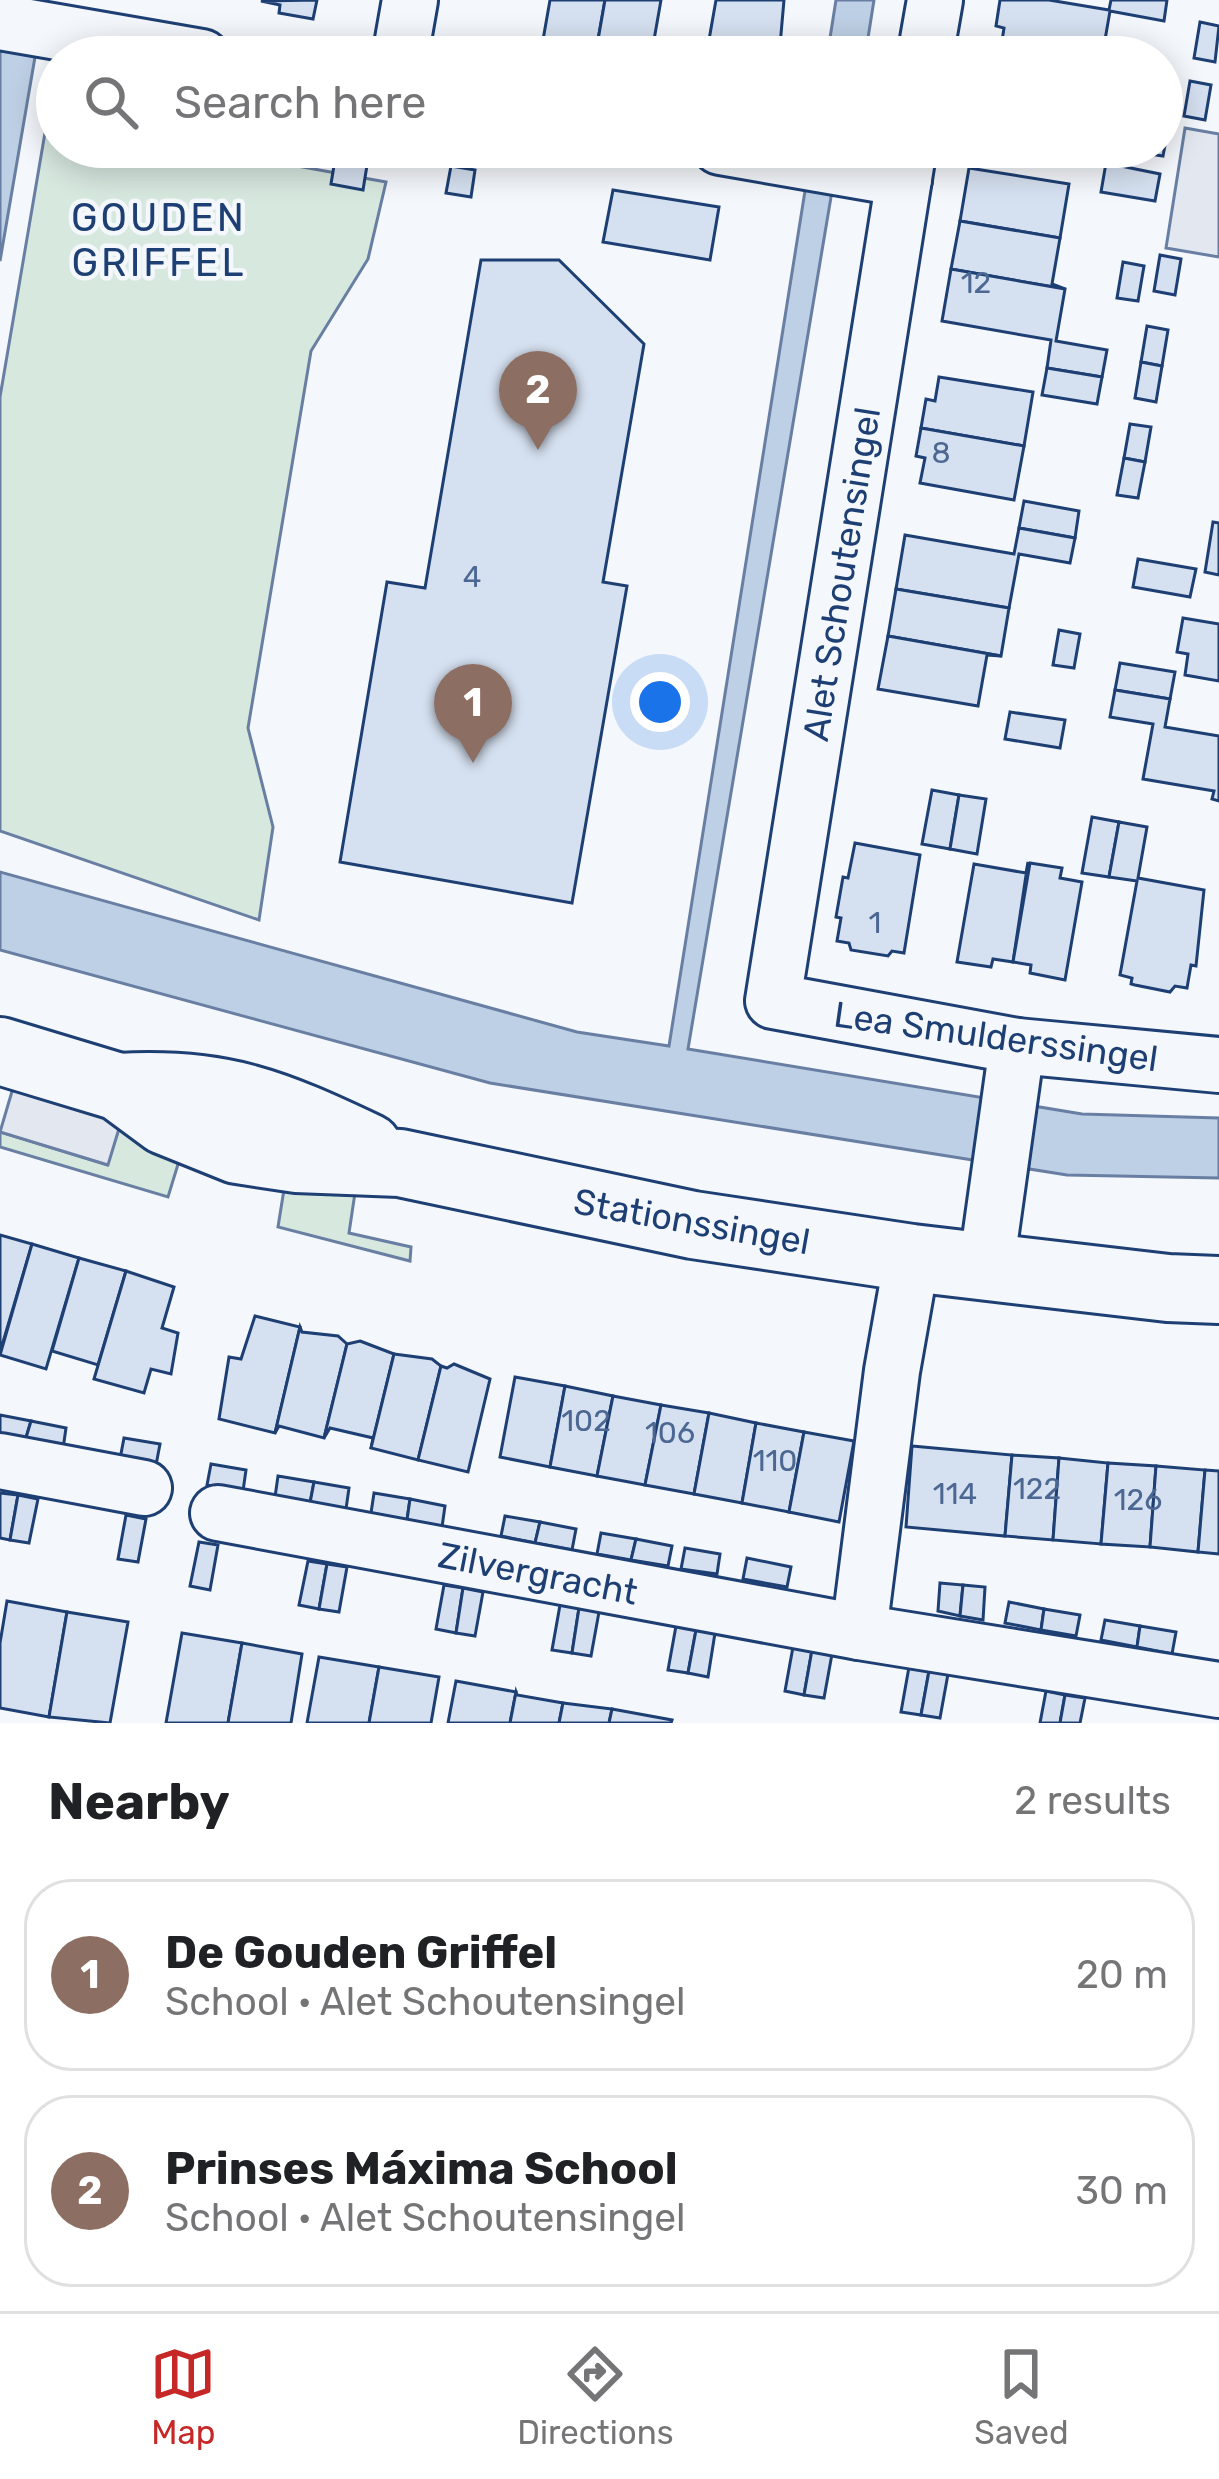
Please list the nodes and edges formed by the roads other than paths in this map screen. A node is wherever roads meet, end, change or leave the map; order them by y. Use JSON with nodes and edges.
{"nodes":[{"id":1,"x":410,"y":0,"type":"edge"},
{"id":2,"x":935,"y":0,"type":"edge"},
{"id":3,"x":19,"y":26,"type":"edge"},
{"id":4,"x":78,"y":36,"type":"edge"},
{"id":5,"x":404,"y":36,"type":"edge"},
{"id":6,"x":929,"y":36,"type":"edge"},
{"id":7,"x":906,"y":168,"type":"edge"},
{"id":8,"x":773,"y":1001,"type":"joint"},
{"id":9,"x":1017,"y":1046,"type":"junction"},
{"id":10,"x":0,"y":1051,"type":"edge"},
{"id":11,"x":1219,"y":1065,"type":"edge"},
{"id":12,"x":911,"y":1258,"type":"junction"},
{"id":13,"x":986,"y":1268,"type":"junction"},
{"id":14,"x":1219,"y":1290,"type":"edge"},
{"id":15,"x":0,"y":1461,"type":"edge"},
{"id":16,"x":144,"y":1488,"type":"dead end"},
{"id":17,"x":218,"y":1513,"type":"dead end"},
{"id":18,"x":859,"y":1632,"type":"junction"},
{"id":19,"x":1219,"y":1690,"type":"edge"}],
"edges":[{"from":1,"to":5,"type":"street"},
{"from":2,"to":6,"type":"street"},
{"from":3,"to":4,"type":"street"},
{"from":7,"to":8,"type":"street","name":"Alet Schoutensingel"},
{"from":8,"to":9,"type":"street","name":"Lea Smulderssingel"},
{"from":9,"to":11,"type":"street","name":"Lea Smulderssingel"},
{"from":9,"to":13,"type":"street"},
{"from":10,"to":12,"type":"street","name":"Stationssingel"},
{"from":12,"to":13,"type":"street","name":"Stationssingel"},
{"from":12,"to":18,"type":"street"},
{"from":13,"to":14,"type":"street","name":"Stationssingel"},
{"from":15,"to":16,"type":"street"},
{"from":17,"to":18,"type":"street","name":"Zilvergracht"},
{"from":18,"to":19,"type":"street","name":"Zilvergracht"}]}
